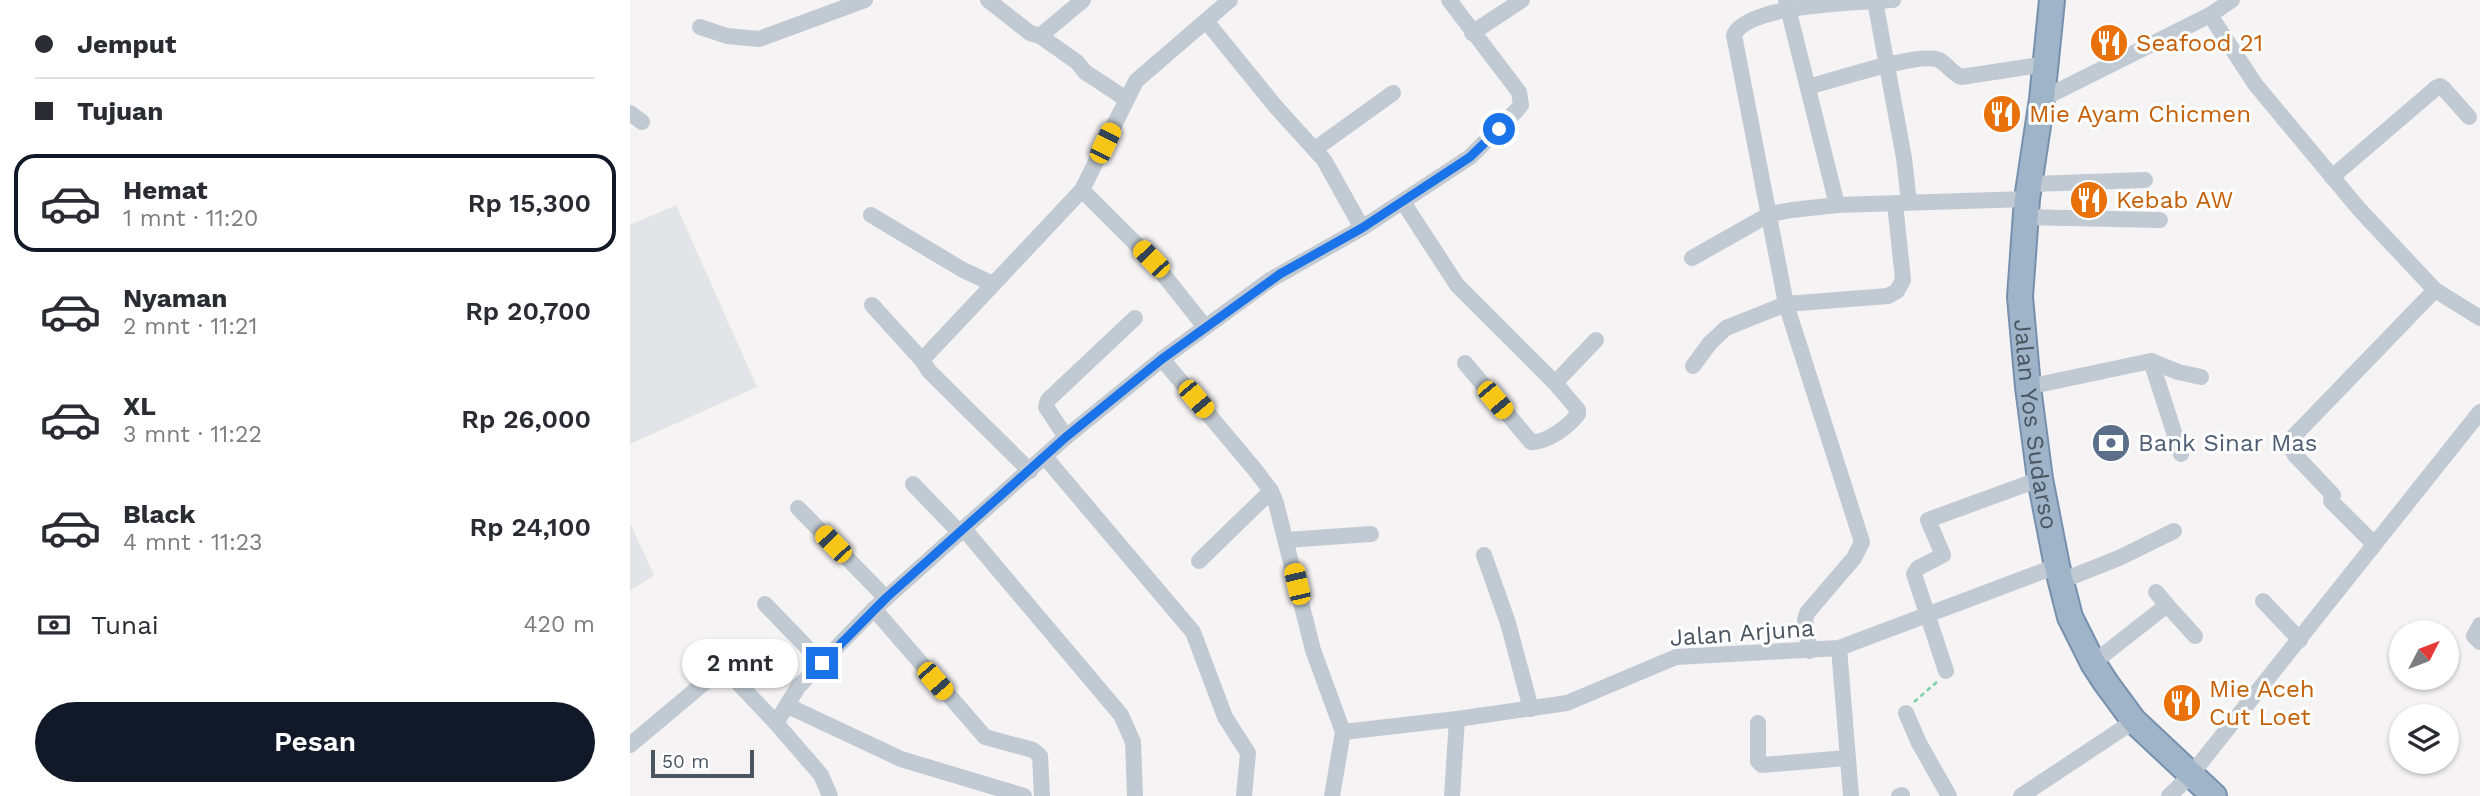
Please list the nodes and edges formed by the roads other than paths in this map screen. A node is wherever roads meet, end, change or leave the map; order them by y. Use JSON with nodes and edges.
{"nodes":[{"id":1,"x":865,"y":0,"type":"edge"},
{"id":2,"x":988,"y":0,"type":"edge"},
{"id":3,"x":1083,"y":0,"type":"edge"},
{"id":4,"x":1230,"y":0,"type":"edge"},
{"id":5,"x":1449,"y":0,"type":"edge"},
{"id":6,"x":1522,"y":0,"type":"edge"},
{"id":7,"x":1893,"y":0,"type":"edge"},
{"id":8,"x":2053,"y":0,"type":"edge"},
{"id":9,"x":2232,"y":0,"type":"edge"},
{"id":10,"x":1875,"y":1,"type":"edge"},
{"id":11,"x":1788,"y":4,"type":"edge"},
{"id":12,"x":2210,"y":15,"type":"junction"},
{"id":13,"x":1206,"y":21,"type":"junction"},
{"id":14,"x":700,"y":27,"type":"dead end"},
{"id":15,"x":1472,"y":33,"type":"junction"},
{"id":16,"x":1040,"y":36,"type":"junction"},
{"id":17,"x":2046,"y":64,"type":"junction"},
{"id":18,"x":1887,"y":65,"type":"junction"},
{"id":19,"x":1808,"y":87,"type":"junction"},
{"id":20,"x":1393,"y":93,"type":"dead end"},
{"id":21,"x":1126,"y":99,"type":"junction"},
{"id":22,"x":2042,"y":99,"type":"junction"},
{"id":23,"x":2469,"y":117,"type":"dead end"},
{"id":24,"x":1315,"y":149,"type":"junction"},
{"id":25,"x":2332,"y":177,"type":"junction"},
{"id":26,"x":2145,"y":180,"type":"dead end"},
{"id":27,"x":1082,"y":190,"type":"junction"},
{"id":28,"x":2027,"y":200,"type":"junction"},
{"id":29,"x":1403,"y":202,"type":"junction"},
{"id":30,"x":1902,"y":202,"type":"junction"},
{"id":31,"x":1837,"y":205,"type":"junction"},
{"id":32,"x":1770,"y":214,"type":"junction"},
{"id":33,"x":871,"y":215,"type":"dead end"},
{"id":34,"x":2160,"y":220,"type":"dead end"},
{"id":35,"x":1362,"y":228,"type":"junction"},
{"id":36,"x":1692,"y":258,"type":"dead end"},
{"id":37,"x":993,"y":284,"type":"junction"},
{"id":38,"x":2435,"y":290,"type":"junction"},
{"id":39,"x":1786,"y":304,"type":"junction"},
{"id":40,"x":872,"y":305,"type":"dead end"},
{"id":41,"x":1135,"y":318,"type":"dead end"},
{"id":42,"x":2480,"y":318,"type":"edge"},
{"id":43,"x":1205,"y":327,"type":"junction"},
{"id":44,"x":1596,"y":340,"type":"dead end"},
{"id":45,"x":1162,"y":359,"type":"junction"},
{"id":46,"x":922,"y":360,"type":"junction"},
{"id":47,"x":2151,"y":361,"type":"junction"},
{"id":48,"x":1465,"y":363,"type":"dead end"},
{"id":49,"x":1693,"y":366,"type":"dead end"},
{"id":50,"x":2201,"y":377,"type":"dead end"},
{"id":51,"x":1555,"y":383,"type":"junction"},
{"id":52,"x":2028,"y":387,"type":"junction"},
{"id":53,"x":2480,"y":412,"type":"edge"},
{"id":54,"x":1066,"y":437,"type":"junction"},
{"id":55,"x":2181,"y":454,"type":"dead end"},
{"id":56,"x":1045,"y":457,"type":"junction"},
{"id":57,"x":1030,"y":471,"type":"junction"},
{"id":58,"x":2040,"y":479,"type":"junction"},
{"id":59,"x":913,"y":484,"type":"dead end"},
{"id":60,"x":1271,"y":491,"type":"junction"},
{"id":61,"x":799,"y":508,"type":"dead end"},
{"id":62,"x":962,"y":531,"type":"junction"},
{"id":63,"x":2174,"y":531,"type":"dead end"},
{"id":64,"x":1371,"y":534,"type":"dead end"},
{"id":65,"x":1286,"y":540,"type":"junction"},
{"id":66,"x":2374,"y":544,"type":"junction"},
{"id":67,"x":1484,"y":555,"type":"dead end"},
{"id":68,"x":1199,"y":561,"type":"dead end"},
{"id":69,"x":2059,"y":574,"type":"junction"},
{"id":70,"x":2263,"y":601,"type":"dead end"},
{"id":71,"x":880,"y":603,"type":"junction"},
{"id":72,"x":765,"y":604,"type":"dead end"},
{"id":73,"x":1927,"y":615,"type":"junction"},
{"id":74,"x":2480,"y":625,"type":"edge"},
{"id":75,"x":2195,"y":636,"type":"dead end"},
{"id":76,"x":2300,"y":640,"type":"junction"},
{"id":77,"x":2480,"y":642,"type":"edge"},
{"id":78,"x":1839,"y":649,"type":"junction"},
{"id":79,"x":1809,"y":651,"type":"junction"},
{"id":80,"x":822,"y":663,"type":"junction"},
{"id":81,"x":2093,"y":663,"type":"junction"},
{"id":82,"x":1946,"y":671,"type":"road end"},
{"id":83,"x":788,"y":706,"type":"junction"},
{"id":84,"x":1531,"y":709,"type":"junction"},
{"id":85,"x":1906,"y":713,"type":"road end"},
{"id":86,"x":1457,"y":719,"type":"junction"},
{"id":87,"x":2134,"y":721,"type":"junction"},
{"id":88,"x":776,"y":723,"type":"junction"},
{"id":89,"x":1758,"y":723,"type":"dead end"},
{"id":90,"x":1343,"y":732,"type":"junction"},
{"id":91,"x":630,"y":745,"type":"edge"},
{"id":92,"x":1846,"y":758,"type":"junction"},
{"id":93,"x":2190,"y":776,"type":"junction"},
{"id":94,"x":830,"y":796,"type":"edge"},
{"id":95,"x":1024,"y":796,"type":"edge"},
{"id":96,"x":1042,"y":796,"type":"edge"},
{"id":97,"x":1135,"y":796,"type":"edge"},
{"id":98,"x":1244,"y":796,"type":"edge"},
{"id":99,"x":1332,"y":796,"type":"edge"},
{"id":100,"x":1451,"y":796,"type":"edge"},
{"id":101,"x":1851,"y":796,"type":"edge"},
{"id":102,"x":1950,"y":796,"type":"edge"},
{"id":103,"x":2021,"y":796,"type":"edge"},
{"id":104,"x":2169,"y":796,"type":"edge"},
{"id":105,"x":2214,"y":796,"type":"edge"}],
"edges":[{"from":1,"to":14,"type":"street"},
{"from":2,"to":16,"type":"street"},
{"from":3,"to":16,"type":"street"},
{"from":4,"to":13,"type":"street"},
{"from":5,"to":15,"type":"street"},
{"from":6,"to":15,"type":"street"},
{"from":7,"to":10,"type":"street"},
{"from":8,"to":17,"type":"highway","name":"Jalan Yos Sudarso"},
{"from":9,"to":12,"type":"street"},
{"from":10,"to":11,"type":"street"},
{"from":10,"to":18,"type":"street"},
{"from":11,"to":19,"type":"street"},
{"from":11,"to":32,"type":"street"},
{"from":12,"to":22,"type":"street"},
{"from":12,"to":25,"type":"street"},
{"from":13,"to":21,"type":"street"},
{"from":13,"to":24,"type":"street"},
{"from":15,"to":29,"type":"street"},
{"from":16,"to":21,"type":"street"},
{"from":17,"to":18,"type":"street"},
{"from":17,"to":22,"type":"highway","name":"Jalan Yos Sudarso"},
{"from":18,"to":19,"type":"street"},
{"from":18,"to":30,"type":"street"},
{"from":19,"to":31,"type":"street"},
{"from":20,"to":24,"type":"street"},
{"from":21,"to":27,"type":"street"},
{"from":22,"to":28,"type":"highway","name":"Jalan Yos Sudarso"},
{"from":23,"to":25,"type":"street"},
{"from":24,"to":35,"type":"street"},
{"from":25,"to":38,"type":"street"},
{"from":26,"to":28,"type":"street"},
{"from":27,"to":37,"type":"street"},
{"from":27,"to":43,"type":"street"},
{"from":28,"to":30,"type":"street"},
{"from":28,"to":34,"type":"street"},
{"from":28,"to":52,"type":"highway","name":"Jalan Yos Sudarso"},
{"from":29,"to":35,"type":"street"},
{"from":29,"to":51,"type":"street"},
{"from":30,"to":31,"type":"street"},
{"from":30,"to":39,"type":"street"},
{"from":31,"to":32,"type":"street"},
{"from":32,"to":36,"type":"street"},
{"from":32,"to":39,"type":"street"},
{"from":33,"to":37,"type":"street"},
{"from":35,"to":43,"type":"street"},
{"from":37,"to":46,"type":"street"},
{"from":38,"to":42,"type":"street"},
{"from":38,"to":66,"type":"street"},
{"from":39,"to":49,"type":"street"},
{"from":39,"to":79,"type":"street"},
{"from":40,"to":46,"type":"street"},
{"from":41,"to":54,"type":"street"},
{"from":43,"to":45,"type":"street"},
{"from":44,"to":51,"type":"street"},
{"from":45,"to":54,"type":"street"},
{"from":45,"to":60,"type":"street"},
{"from":46,"to":57,"type":"street"},
{"from":47,"to":50,"type":"street"},
{"from":47,"to":52,"type":"street"},
{"from":47,"to":55,"type":"street"},
{"from":48,"to":51,"type":"street"},
{"from":52,"to":58,"type":"highway","name":"Jalan Yos Sudarso"},
{"from":53,"to":66,"type":"street"},
{"from":54,"to":56,"type":"street"},
{"from":56,"to":57,"type":"street"},
{"from":56,"to":98,"type":"street"},
{"from":57,"to":62,"type":"street"},
{"from":58,"to":69,"type":"highway","name":"Jalan Yos Sudarso"},
{"from":58,"to":73,"type":"street"},
{"from":59,"to":62,"type":"street"},
{"from":60,"to":65,"type":"street"},
{"from":60,"to":68,"type":"street"},
{"from":61,"to":71,"type":"street"},
{"from":62,"to":71,"type":"street"},
{"from":62,"to":97,"type":"street"},
{"from":63,"to":69,"type":"street","name":"Jalan Arjuna"},
{"from":64,"to":65,"type":"street"},
{"from":65,"to":90,"type":"street"},
{"from":66,"to":76,"type":"street"},
{"from":67,"to":84,"type":"street"},
{"from":69,"to":73,"type":"street","name":"Jalan Arjuna"},
{"from":69,"to":81,"type":"highway","name":"Jalan Yos Sudarso"},
{"from":70,"to":76,"type":"street"},
{"from":71,"to":80,"type":"street"},
{"from":71,"to":96,"type":"street"},
{"from":72,"to":80,"type":"street"},
{"from":73,"to":78,"type":"street","name":"Jalan Arjuna"},
{"from":73,"to":82,"type":"street"},
{"from":74,"to":77,"type":"street"},
{"from":75,"to":81,"type":"street"},
{"from":76,"to":93,"type":"street"},
{"from":78,"to":79,"type":"street","name":"Jalan Arjuna"},
{"from":78,"to":92,"type":"street"},
{"from":79,"to":84,"type":"street","name":"Jalan Arjuna"},
{"from":80,"to":83,"type":"street"},
{"from":81,"to":87,"type":"highway","name":"Jalan Yos Sudarso"},
{"from":83,"to":88,"type":"street"},
{"from":83,"to":95,"type":"street"},
{"from":84,"to":86,"type":"street","name":"Jalan Arjuna"},
{"from":85,"to":102,"type":"street"},
{"from":86,"to":90,"type":"street","name":"Jalan Arjuna"},
{"from":86,"to":100,"type":"street"},
{"from":87,"to":93,"type":"highway","name":"Jalan Yos Sudarso"},
{"from":87,"to":103,"type":"street"},
{"from":88,"to":91,"type":"street"},
{"from":88,"to":94,"type":"street"},
{"from":89,"to":92,"type":"street"},
{"from":90,"to":99,"type":"street"},
{"from":92,"to":101,"type":"street"},
{"from":93,"to":104,"type":"street"},
{"from":93,"to":105,"type":"highway","name":"Jalan Yos Sudarso"}]}
